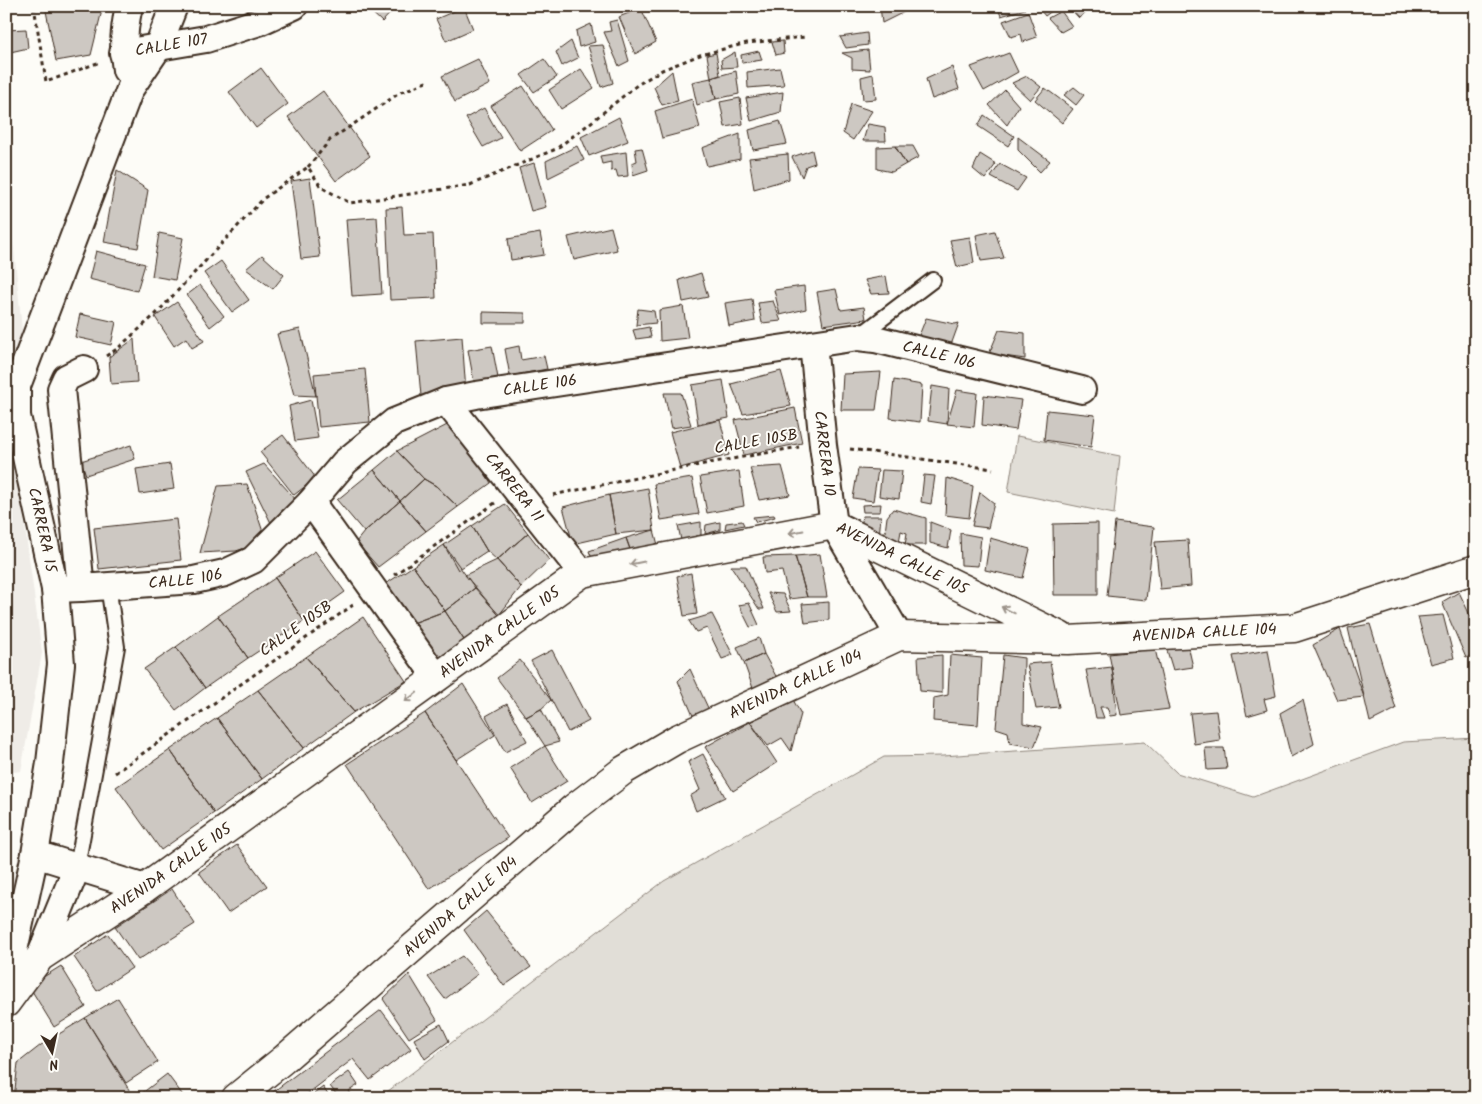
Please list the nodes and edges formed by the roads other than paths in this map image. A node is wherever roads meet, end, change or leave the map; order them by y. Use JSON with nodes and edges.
{"nodes":[{"id":1,"x":129,"y":6,"type":"edge"},
{"id":2,"x":174,"y":6,"type":"edge"},
{"id":3,"x":294,"y":6,"type":"edge"},
{"id":4,"x":157,"y":49,"type":"junction"},
{"id":5,"x":123,"y":53,"type":"junction"},
{"id":6,"x":130,"y":89,"type":"junction"},
{"id":7,"x":933,"y":280,"type":"dead end"},
{"id":8,"x":858,"y":337,"type":"junction"},
{"id":9,"x":813,"y":344,"type":"junction"},
{"id":10,"x":84,"y":368,"type":"road end"},
{"id":11,"x":1082,"y":390,"type":"dead end"},
{"id":12,"x":446,"y":401,"type":"junction"},
{"id":13,"x":310,"y":502,"type":"junction"},
{"id":14,"x":834,"y":525,"type":"junction"},
{"id":15,"x":1476,"y":569,"type":"edge"},
{"id":16,"x":582,"y":573,"type":"junction"},
{"id":17,"x":108,"y":585,"type":"junction"},
{"id":18,"x":81,"y":588,"type":"junction"},
{"id":19,"x":55,"y":589,"type":"junction"},
{"id":20,"x":899,"y":636,"type":"junction"},
{"id":21,"x":1068,"y":640,"type":"junction"},
{"id":22,"x":437,"y":678,"type":"junction"},
{"id":23,"x":35,"y":854,"type":"junction"},
{"id":24,"x":77,"y":867,"type":"junction"},
{"id":25,"x":146,"y":888,"type":"junction"},
{"id":26,"x":40,"y":957,"type":"junction"},
{"id":27,"x":6,"y":987,"type":"edge"},
{"id":28,"x":6,"y":1002,"type":"edge"},
{"id":29,"x":236,"y":1098,"type":"edge"}],
"edges":[{"from":1,"to":5,"type":"street"},
{"from":2,"to":4,"type":"street","name":"CARRERA 15"},
{"from":3,"to":4,"type":"street","name":"CALLE 107"},
{"from":4,"to":5,"type":"street","name":"CALLE 107"},
{"from":4,"to":6,"type":"street","name":"CARRERA 15"},
{"from":5,"to":6,"type":"street"},
{"from":6,"to":19,"type":"street","name":"CARRERA 15"},
{"from":7,"to":8,"type":"lane"},
{"from":8,"to":9,"type":"street","name":"CALLE 106"},
{"from":8,"to":11,"type":"street","name":"CALLE 106"},
{"from":9,"to":12,"type":"street","name":"CALLE 106"},
{"from":9,"to":14,"type":"street","name":"CARRERA 10"},
{"from":10,"to":18,"type":"street"},
{"from":12,"to":13,"type":"street","name":"CALLE 106"},
{"from":12,"to":16,"type":"street","name":"CARRERA 11"},
{"from":13,"to":17,"type":"street","name":"CALLE 106"},
{"from":13,"to":22,"type":"street"},
{"from":14,"to":16,"type":"main road","name":"AVENIDA CALLE 105","one_way":true},
{"from":14,"to":20,"type":"street","name":"CARRERA 10"},
{"from":21,"to":14,"type":"main road","name":"AVENIDA CALLE 105","one_way":true},
{"from":15,"to":21,"type":"main road","name":"AVENIDA CALLE 104"},
{"from":16,"to":22,"type":"main road","name":"AVENIDA CALLE 105"},
{"from":17,"to":18,"type":"street","name":"CALLE 106"},
{"from":17,"to":24,"type":"lane"},
{"from":18,"to":19,"type":"street","name":"CALLE 106"},
{"from":19,"to":23,"type":"street","name":"CARRERA 15"},
{"from":20,"to":21,"type":"main road","name":"AVENIDA CALLE 104"},
{"from":20,"to":29,"type":"main road","name":"AVENIDA CALLE 104"},
{"from":22,"to":25,"type":"main road","name":"AVENIDA CALLE 105","one_way":true},
{"from":23,"to":24,"type":"street"},
{"from":23,"to":27,"type":"street","name":"CARRERA 15"},
{"from":24,"to":25,"type":"street"},
{"from":24,"to":26,"type":"street"},
{"from":25,"to":26,"type":"main road","name":"AVENIDA CALLE 105"},
{"from":26,"to":28,"type":"main road","name":"AVENIDA CALLE 105"}]}
